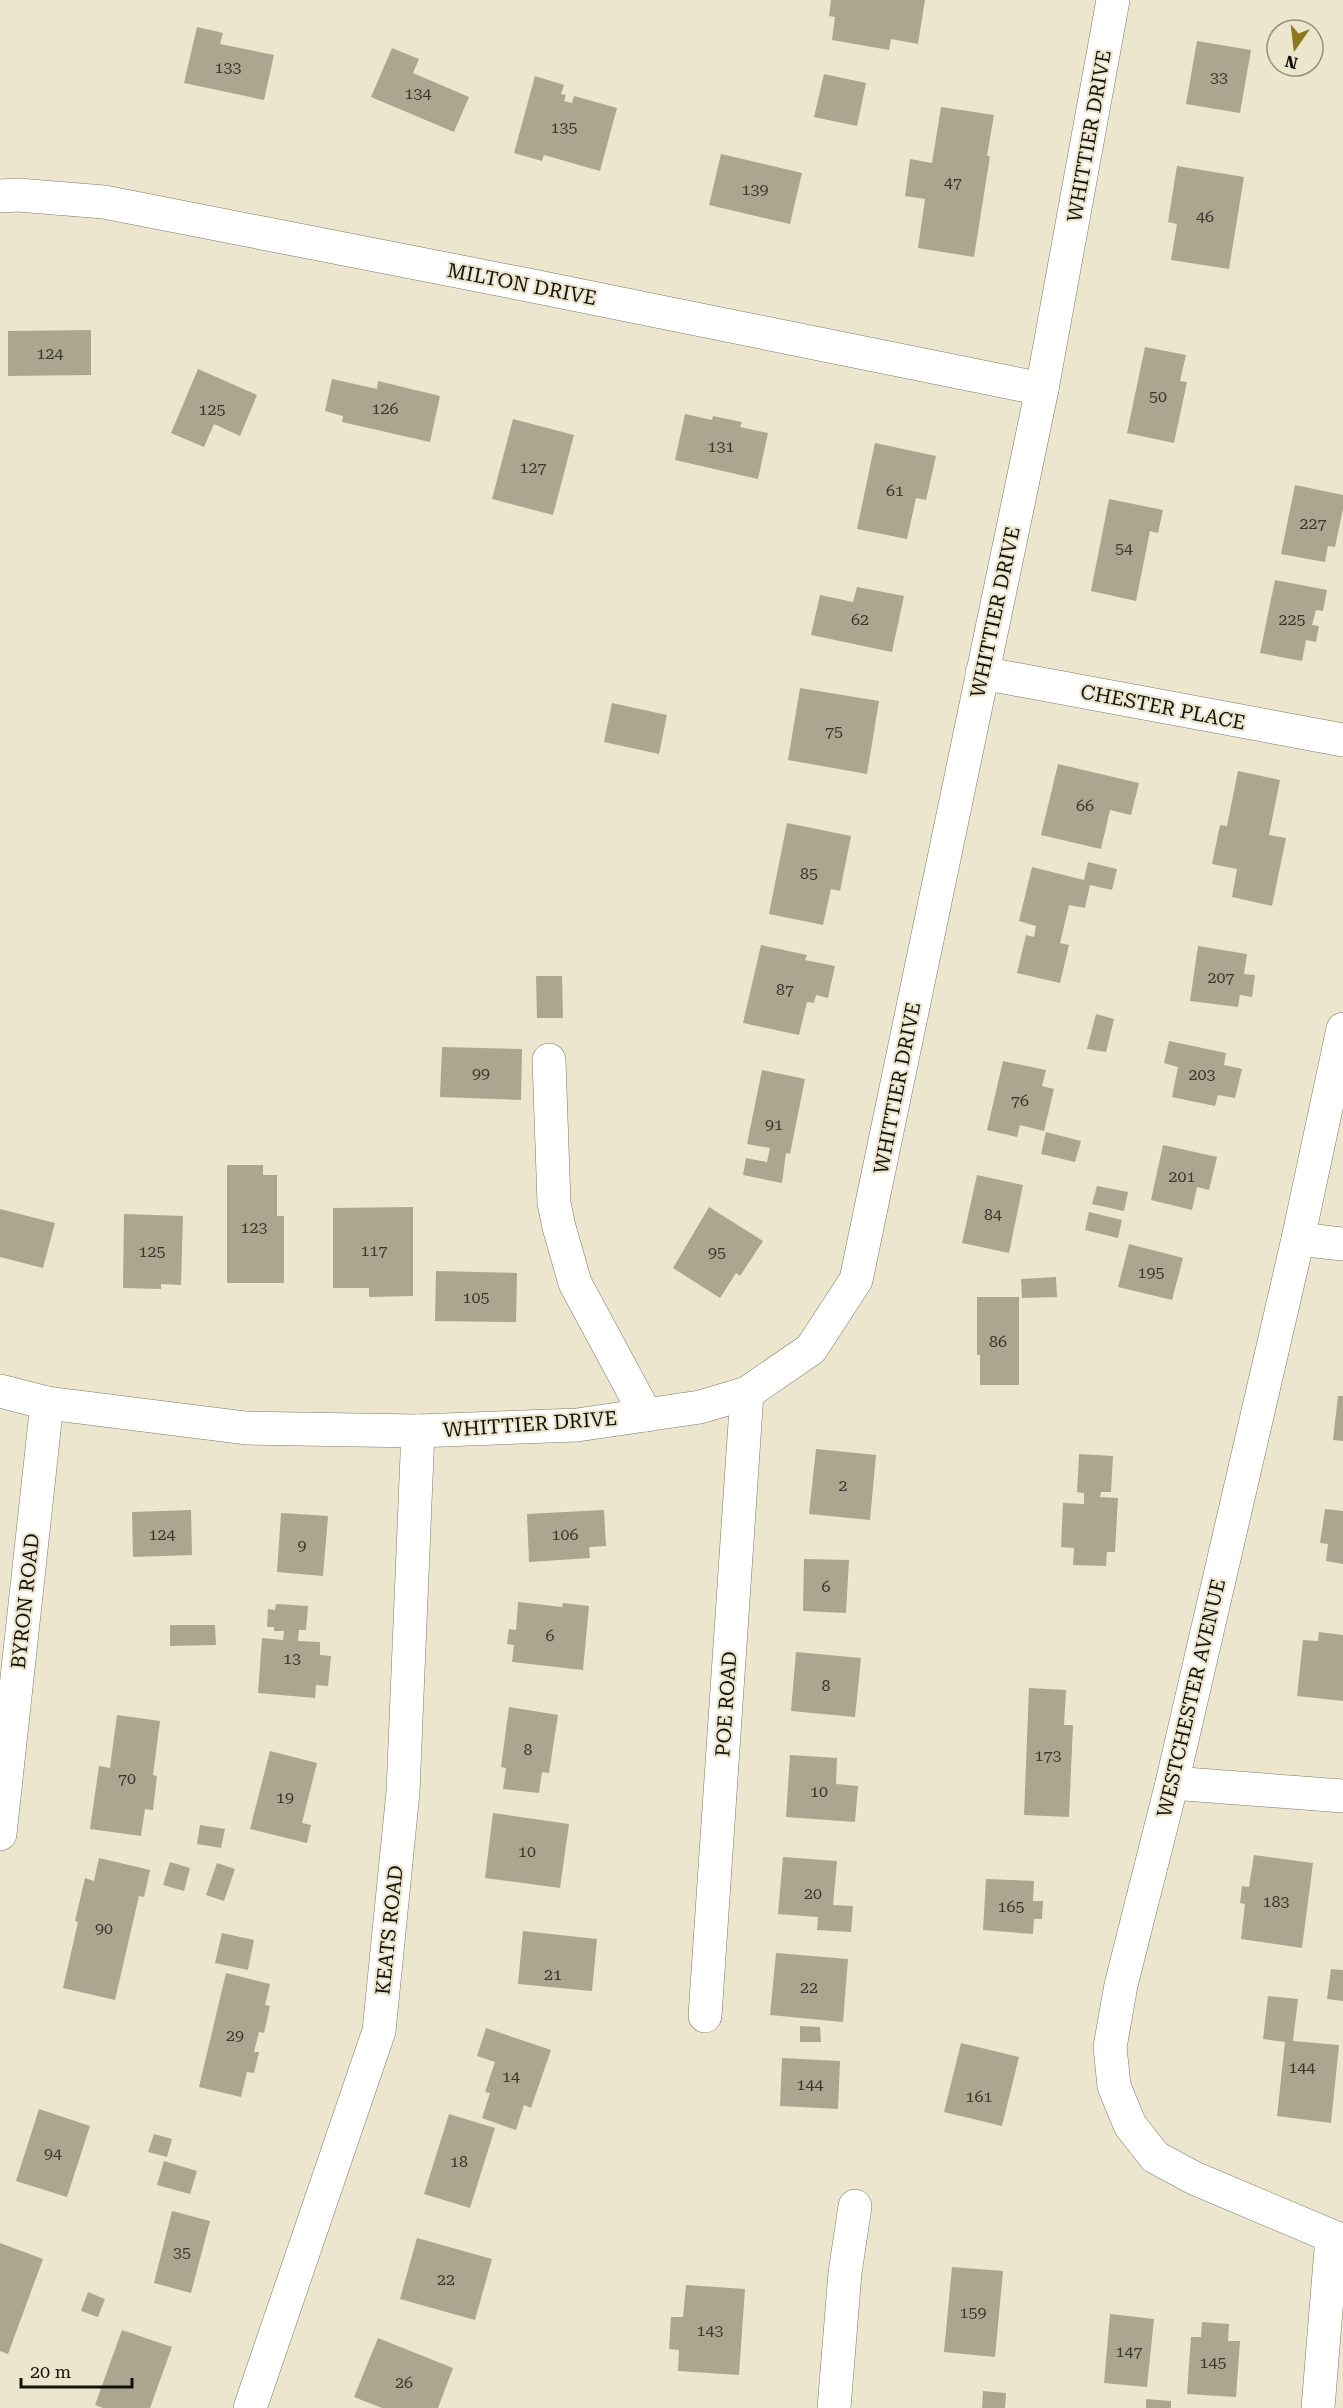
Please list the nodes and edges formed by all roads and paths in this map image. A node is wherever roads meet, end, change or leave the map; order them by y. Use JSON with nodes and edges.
{"nodes":[{"id":1,"x":1113,"y":0,"type":"edge"},
{"id":2,"x":0,"y":196,"type":"edge"},
{"id":3,"x":1042,"y":389,"type":"junction"},
{"id":4,"x":982,"y":674,"type":"junction"},
{"id":5,"x":1343,"y":740,"type":"edge"},
{"id":6,"x":1343,"y":1029,"type":"edge"},
{"id":7,"x":549,"y":1060,"type":"dead end"},
{"id":8,"x":1298,"y":1239,"type":"junction"},
{"id":9,"x":1343,"y":1244,"type":"edge"},
{"id":10,"x":0,"y":1391,"type":"edge"},
{"id":11,"x":747,"y":1393,"type":"junction"},
{"id":12,"x":47,"y":1403,"type":"junction"},
{"id":13,"x":646,"y":1415,"type":"junction"},
{"id":14,"x":418,"y":1431,"type":"junction"},
{"id":15,"x":1172,"y":1782,"type":"junction"},
{"id":16,"x":1343,"y":1796,"type":"edge"},
{"id":17,"x":0,"y":1834,"type":"edge"},
{"id":18,"x":705,"y":2016,"type":"dead end"},
{"id":19,"x":855,"y":2206,"type":"dead end"},
{"id":20,"x":1337,"y":2239,"type":"edge"},
{"id":21,"x":250,"y":2408,"type":"edge"},
{"id":22,"x":834,"y":2408,"type":"edge"},
{"id":23,"x":1318,"y":2408,"type":"edge"}],
"edges":[{"from":1,"to":3,"type":"street","name":"WHITTIER DRIVE"},
{"from":2,"to":3,"type":"street","name":"MILTON DRIVE"},
{"from":3,"to":4,"type":"street","name":"WHITTIER DRIVE"},
{"from":4,"to":5,"type":"street","name":"CHESTER PLACE"},
{"from":4,"to":11,"type":"street","name":"WHITTIER DRIVE"},
{"from":6,"to":8,"type":"street","name":"WESTCHESTER AVENUE"},
{"from":7,"to":13,"type":"street"},
{"from":8,"to":9,"type":"street"},
{"from":8,"to":15,"type":"street","name":"WESTCHESTER AVENUE"},
{"from":10,"to":12,"type":"street","name":"WHITTIER DRIVE"},
{"from":11,"to":13,"type":"street","name":"WHITTIER DRIVE"},
{"from":11,"to":18,"type":"street","name":"POE ROAD"},
{"from":12,"to":14,"type":"street","name":"WHITTIER DRIVE"},
{"from":12,"to":17,"type":"street","name":"BYRON ROAD"},
{"from":13,"to":14,"type":"street","name":"WHITTIER DRIVE"},
{"from":14,"to":21,"type":"street","name":"KEATS ROAD"},
{"from":15,"to":16,"type":"street"},
{"from":15,"to":20,"type":"street","name":"WESTCHESTER AVENUE"},
{"from":19,"to":22,"type":"street"},
{"from":20,"to":23,"type":"street"}]}
